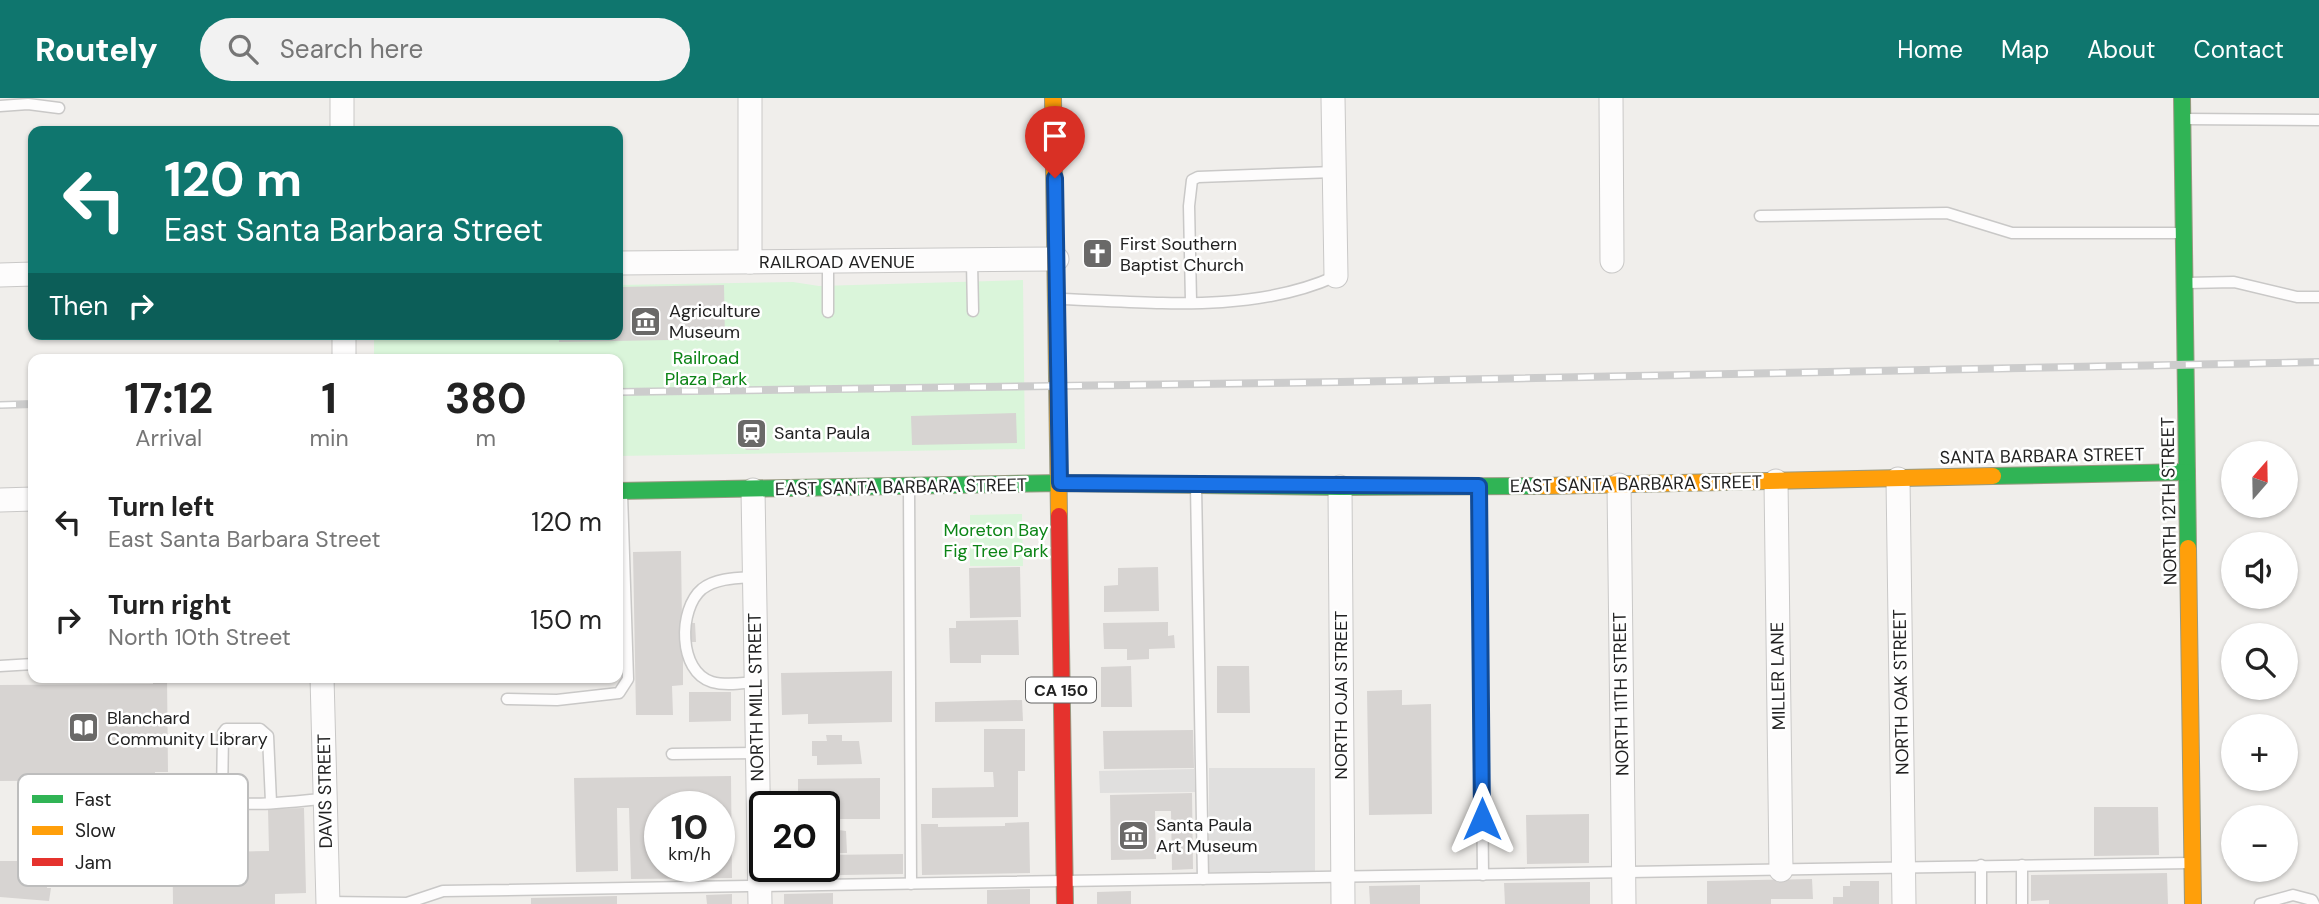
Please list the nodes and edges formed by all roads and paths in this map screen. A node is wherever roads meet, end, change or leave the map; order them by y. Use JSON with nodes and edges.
{"nodes":[{"id":1,"x":342,"y":98,"type":"edge"},
{"id":2,"x":750,"y":98,"type":"edge"},
{"id":3,"x":1053,"y":98,"type":"edge"},
{"id":4,"x":1333,"y":98,"type":"edge"},
{"id":5,"x":1611,"y":98,"type":"edge"},
{"id":6,"x":2182,"y":98,"type":"edge"},
{"id":7,"x":0,"y":106,"type":"edge"},
{"id":8,"x":59,"y":108,"type":"dead end"},
{"id":9,"x":2182,"y":119,"type":"junction"},
{"id":10,"x":2319,"y":120,"type":"edge"},
{"id":11,"x":342,"y":126,"type":"edge"},
{"id":12,"x":1334,"y":172,"type":"junction"},
{"id":13,"x":1760,"y":216,"type":"dead end"},
{"id":14,"x":2184,"y":233,"type":"junction"},
{"id":15,"x":1057,"y":259,"type":"junction"},
{"id":16,"x":1612,"y":261,"type":"dead end"},
{"id":17,"x":750,"y":262,"type":"junction"},
{"id":18,"x":972,"y":262,"type":"junction"},
{"id":19,"x":623,"y":263,"type":"edge"},
{"id":20,"x":828,"y":263,"type":"junction"},
{"id":21,"x":28,"y":274,"type":"edge"},
{"id":22,"x":0,"y":275,"type":"edge"},
{"id":23,"x":1336,"y":276,"type":"joint"},
{"id":24,"x":2184,"y":283,"type":"junction"},
{"id":25,"x":2319,"y":297,"type":"edge"},
{"id":26,"x":1056,"y":299,"type":"junction"},
{"id":27,"x":1191,"y":301,"type":"junction"},
{"id":28,"x":973,"y":311,"type":"dead end"},
{"id":29,"x":828,"y":312,"type":"dead end"},
{"id":30,"x":2187,"y":472,"type":"junction"},
{"id":31,"x":1898,"y":479,"type":"junction"},
{"id":32,"x":1776,"y":481,"type":"junction"},
{"id":33,"x":1060,"y":483,"type":"junction"},
{"id":34,"x":1196,"y":483,"type":"junction"},
{"id":35,"x":909,"y":485,"type":"junction"},
{"id":36,"x":1619,"y":485,"type":"junction"},
{"id":37,"x":1479,"y":486,"type":"junction"},
{"id":38,"x":1340,"y":487,"type":"junction"},
{"id":39,"x":752,"y":490,"type":"junction"},
{"id":40,"x":623,"y":491,"type":"edge"},
{"id":41,"x":28,"y":499,"type":"edge"},
{"id":42,"x":0,"y":500,"type":"edge"},
{"id":43,"x":623,"y":562,"type":"edge"},
{"id":44,"x":754,"y":577,"type":"junction"},
{"id":45,"x":28,"y":664,"type":"edge"},
{"id":46,"x":0,"y":666,"type":"edge"},
{"id":47,"x":756,"y":682,"type":"junction"},
{"id":48,"x":322,"y":683,"type":"edge"},
{"id":49,"x":507,"y":699,"type":"dead end"},
{"id":50,"x":756,"y":752,"type":"junction"},
{"id":51,"x":672,"y":754,"type":"dead end"},
{"id":52,"x":222,"y":774,"type":"edge"},
{"id":53,"x":324,"y":799,"type":"junction"},
{"id":54,"x":271,"y":802,"type":"junction"},
{"id":55,"x":248,"y":803,"type":"edge"},
{"id":56,"x":2193,"y":863,"type":"junction"},
{"id":57,"x":1981,"y":865,"type":"junction"},
{"id":58,"x":2022,"y":865,"type":"junction"},
{"id":59,"x":1904,"y":868,"type":"junction"},
{"id":60,"x":1781,"y":870,"type":"junction"},
{"id":61,"x":1623,"y":872,"type":"junction"},
{"id":62,"x":1483,"y":875,"type":"junction"},
{"id":63,"x":1342,"y":877,"type":"junction"},
{"id":64,"x":1065,"y":879,"type":"junction"},
{"id":65,"x":1203,"y":879,"type":"junction"},
{"id":66,"x":911,"y":884,"type":"junction"},
{"id":67,"x":760,"y":895,"type":"edge"},
{"id":68,"x":328,"y":903,"type":"edge"},
{"id":69,"x":1065,"y":904,"type":"edge"},
{"id":70,"x":1343,"y":904,"type":"edge"},
{"id":71,"x":1624,"y":904,"type":"edge"},
{"id":72,"x":1904,"y":904,"type":"edge"},
{"id":73,"x":1981,"y":904,"type":"edge"},
{"id":74,"x":2022,"y":904,"type":"edge"},
{"id":75,"x":2193,"y":904,"type":"edge"},
{"id":76,"x":2260,"y":904,"type":"edge"},
{"id":77,"x":2314,"y":904,"type":"edge"}],
"edges":[{"from":1,"to":11,"type":"street"},
{"from":2,"to":17,"type":"street"},
{"from":3,"to":15,"type":"street","number":"CA 150"},
{"from":4,"to":12,"type":"street"},
{"from":5,"to":16,"type":"street"},
{"from":6,"to":9,"type":"street","name":"NORTH 12TH STREET"},
{"from":7,"to":8,"type":"lane"},
{"from":9,"to":10,"type":"lane"},
{"from":9,"to":14,"type":"street","name":"NORTH 12TH STREET"},
{"from":12,"to":23,"type":"street"},
{"from":12,"to":27,"type":"lane"},
{"from":13,"to":14,"type":"lane"},
{"from":14,"to":24,"type":"street","name":"NORTH 12TH STREET"},
{"from":15,"to":18,"type":"street","name":"RAILROAD AVENUE"},
{"from":15,"to":26,"type":"street","number":"CA 150"},
{"from":17,"to":19,"type":"street","name":"RAILROAD AVENUE"},
{"from":17,"to":20,"type":"street","name":"RAILROAD AVENUE"},
{"from":18,"to":20,"type":"street","name":"RAILROAD AVENUE"},
{"from":18,"to":28,"type":"lane"},
{"from":20,"to":29,"type":"lane"},
{"from":21,"to":22,"type":"street"},
{"from":23,"to":27,"type":"lane"},
{"from":24,"to":25,"type":"lane"},
{"from":24,"to":30,"type":"street","name":"NORTH 12TH STREET"},
{"from":26,"to":27,"type":"lane"},
{"from":26,"to":33,"type":"street","number":"CA 150"},
{"from":30,"to":31,"type":"street","name":"SANTA BARBARA STREET"},
{"from":30,"to":56,"type":"street","name":"NORTH 12TH STREET"},
{"from":31,"to":32,"type":"street","name":"EAST SANTA BARBARA STREET"},
{"from":31,"to":59,"type":"street","name":"NORTH OAK STREET"},
{"from":32,"to":36,"type":"street","name":"EAST SANTA BARBARA STREET"},
{"from":32,"to":60,"type":"street","name":"MILLER LANE"},
{"from":33,"to":34,"type":"street","name":"EAST SANTA BARBARA STREET"},
{"from":33,"to":35,"type":"street","name":"EAST SANTA BARBARA STREET"},
{"from":33,"to":64,"type":"street","number":"CA 150"},
{"from":34,"to":38,"type":"street","name":"EAST SANTA BARBARA STREET"},
{"from":34,"to":65,"type":"lane"},
{"from":35,"to":39,"type":"street","name":"EAST SANTA BARBARA STREET"},
{"from":35,"to":66,"type":"lane"},
{"from":36,"to":37,"type":"street","name":"EAST SANTA BARBARA STREET"},
{"from":36,"to":61,"type":"street","name":"NORTH 11TH STREET"},
{"from":37,"to":38,"type":"street","name":"EAST SANTA BARBARA STREET"},
{"from":37,"to":62,"type":"lane"},
{"from":38,"to":63,"type":"street","name":"NORTH OJAI STREET"},
{"from":39,"to":40,"type":"street","name":"EAST SANTA BARBARA STREET"},
{"from":39,"to":44,"type":"street","name":"NORTH MILL STREET"},
{"from":41,"to":42,"type":"street"},
{"from":43,"to":49,"type":"lane"},
{"from":44,"to":47,"type":"street","name":"NORTH MILL STREET"},
{"from":44,"to":47,"type":"lane"},
{"from":45,"to":46,"type":"lane"},
{"from":47,"to":50,"type":"street","name":"NORTH MILL STREET"},
{"from":48,"to":53,"type":"street","name":"DAVIS STREET"},
{"from":50,"to":51,"type":"lane"},
{"from":50,"to":67,"type":"street","name":"NORTH MILL STREET"},
{"from":52,"to":54,"type":"lane"},
{"from":53,"to":54,"type":"lane"},
{"from":53,"to":68,"type":"street","name":"DAVIS STREET"},
{"from":54,"to":55,"type":"lane"},
{"from":56,"to":58,"type":"lane"},
{"from":56,"to":75,"type":"street","name":"NORTH 12TH STREET"},
{"from":57,"to":58,"type":"lane"},
{"from":57,"to":59,"type":"lane"},
{"from":57,"to":73,"type":"lane"},
{"from":58,"to":74,"type":"lane"},
{"from":59,"to":60,"type":"lane"},
{"from":59,"to":72,"type":"street","name":"NORTH OAK STREET"},
{"from":60,"to":61,"type":"lane"},
{"from":61,"to":62,"type":"lane"},
{"from":61,"to":71,"type":"street","name":"NORTH 11TH STREET"},
{"from":62,"to":63,"type":"lane"},
{"from":63,"to":65,"type":"lane"},
{"from":63,"to":70,"type":"street","name":"NORTH OJAI STREET"},
{"from":64,"to":65,"type":"lane"},
{"from":64,"to":66,"type":"lane"},
{"from":64,"to":69,"type":"street","number":"CA 150"},
{"from":66,"to":67,"type":"lane"},
{"from":67,"to":68,"type":"lane"},
{"from":76,"to":77,"type":"lane"}]}
